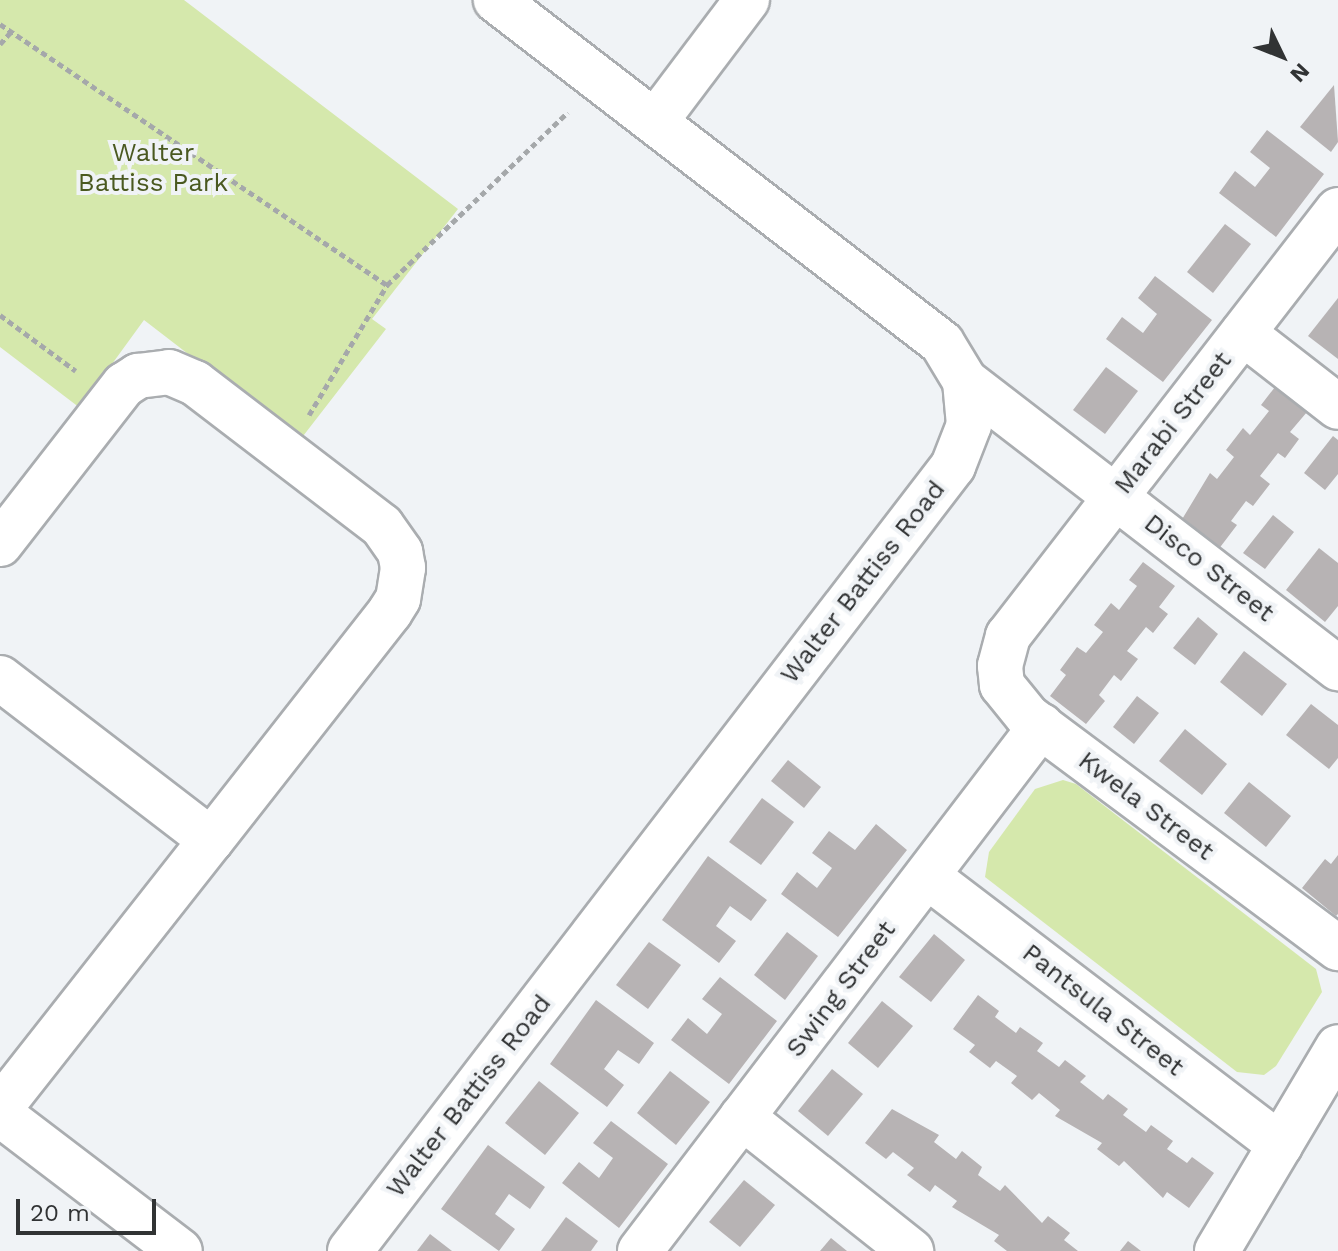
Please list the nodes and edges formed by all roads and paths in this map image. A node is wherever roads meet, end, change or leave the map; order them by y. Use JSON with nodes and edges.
{"nodes":[{"id":1,"x":496,"y":0,"type":"edge"},
{"id":2,"x":747,"y":0,"type":"edge"},
{"id":3,"x":0,"y":24,"type":"edge"},
{"id":4,"x":10,"y":33,"type":"junction"},
{"id":5,"x":0,"y":44,"type":"edge"},
{"id":6,"x":599,"y":79,"type":"junction"},
{"id":7,"x":655,"y":122,"type":"junction"},
{"id":8,"x":1338,"y":210,"type":"edge"},
{"id":9,"x":387,"y":285,"type":"junction"},
{"id":10,"x":0,"y":315,"type":"edge"},
{"id":11,"x":1243,"y":333,"type":"junction"},
{"id":12,"x":965,"y":381,"type":"junction"},
{"id":13,"x":113,"y":398,"type":"junction"},
{"id":14,"x":1338,"y":407,"type":"edge"},
{"id":15,"x":287,"y":453,"type":"junction"},
{"id":16,"x":1116,"y":496,"type":"junction"},
{"id":17,"x":0,"y":544,"type":"edge"},
{"id":18,"x":1008,"y":636,"type":"joint"},
{"id":19,"x":1338,"y":668,"type":"edge"},
{"id":20,"x":0,"y":678,"type":"edge"},
{"id":21,"x":1041,"y":726,"type":"junction"},
{"id":22,"x":211,"y":840,"type":"junction"},
{"id":23,"x":927,"y":876,"type":"junction"},
{"id":24,"x":1338,"y":948,"type":"edge"},
{"id":25,"x":1338,"y":1047,"type":"edge"},
{"id":26,"x":0,"y":1108,"type":"edge"},
{"id":27,"x":0,"y":1114,"type":"edge"},
{"id":28,"x":742,"y":1117,"type":"junction"},
{"id":29,"x":1280,"y":1145,"type":"junction"},
{"id":30,"x":180,"y":1251,"type":"edge"},
{"id":31,"x":350,"y":1251,"type":"edge"},
{"id":32,"x":640,"y":1251,"type":"edge"},
{"id":33,"x":911,"y":1251,"type":"edge"},
{"id":34,"x":1217,"y":1251,"type":"edge"}],
"edges":[{"from":1,"to":6,"type":"street","name":"Walter Battiss Road"},
{"from":2,"to":7,"type":"street"},
{"from":3,"to":4,"type":"path"},
{"from":4,"to":5,"type":"path"},
{"from":4,"to":9,"type":"path"},
{"from":6,"to":7,"type":"street","name":"Walter Battiss Road"},
{"from":6,"to":9,"type":"path"},
{"from":7,"to":12,"type":"street","name":"Walter Battiss Road"},
{"from":8,"to":11,"type":"street","name":"Marabi Street"},
{"from":9,"to":15,"type":"path"},
{"from":10,"to":13,"type":"path"},
{"from":11,"to":14,"type":"street"},
{"from":11,"to":16,"type":"street","name":"Marabi Street"},
{"from":12,"to":16,"type":"street","name":"Disco Street"},
{"from":12,"to":31,"type":"street","name":"Walter Battiss Road"},
{"from":13,"to":15,"type":"street"},
{"from":13,"to":17,"type":"street"},
{"from":15,"to":22,"type":"street"},
{"from":16,"to":18,"type":"street","name":"Marabi Street"},
{"from":16,"to":19,"type":"street","name":"Disco Street"},
{"from":18,"to":21,"type":"street","name":"Kwela Street"},
{"from":20,"to":22,"type":"street"},
{"from":21,"to":23,"type":"street","name":"Swing Street"},
{"from":21,"to":24,"type":"street","name":"Kwela Street"},
{"from":22,"to":26,"type":"street"},
{"from":23,"to":28,"type":"street","name":"Swing Street"},
{"from":23,"to":29,"type":"street","name":"Pantsula Street"},
{"from":25,"to":29,"type":"street"},
{"from":27,"to":30,"type":"street"},
{"from":28,"to":32,"type":"street","name":"Swing Street"},
{"from":28,"to":33,"type":"street"},
{"from":29,"to":34,"type":"street"}]}
